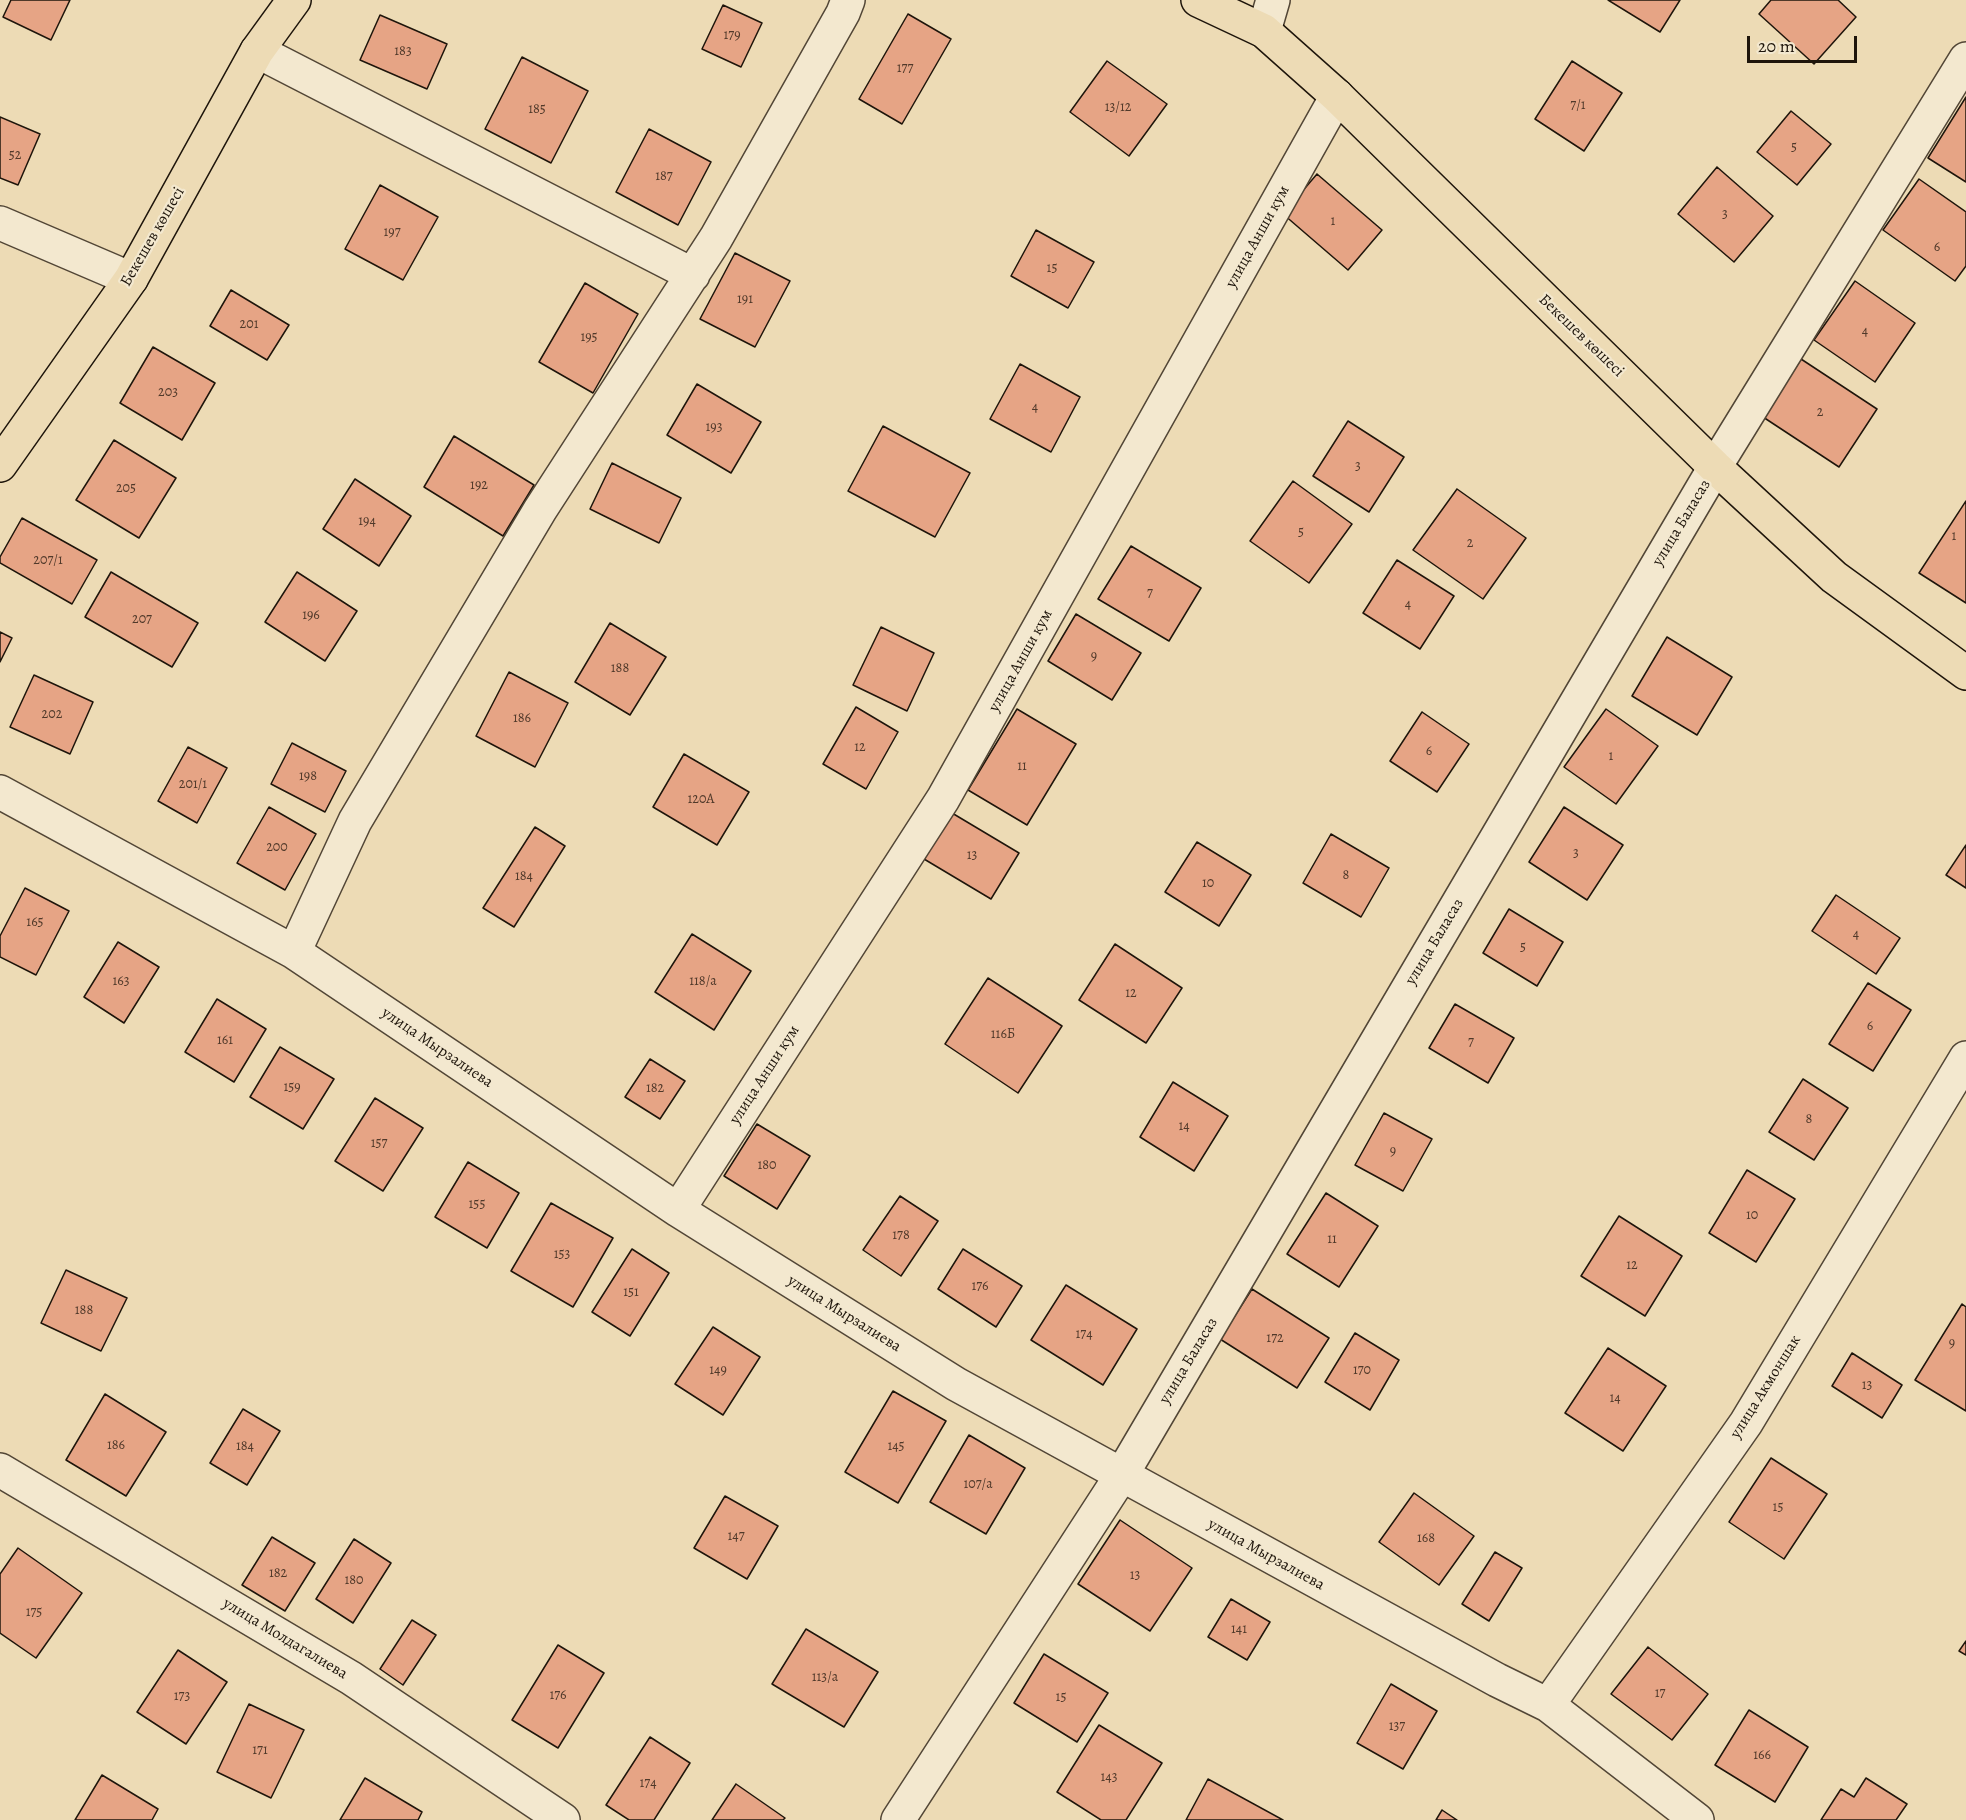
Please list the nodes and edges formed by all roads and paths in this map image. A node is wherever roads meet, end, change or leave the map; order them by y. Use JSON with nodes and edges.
{"nodes":[{"id":1,"x":294,"y":0,"type":"edge"},
{"id":2,"x":848,"y":0,"type":"edge"},
{"id":3,"x":1197,"y":0,"type":"edge"},
{"id":4,"x":1273,"y":0,"type":"edge"},
{"id":5,"x":1264,"y":31,"type":"junction"},
{"id":6,"x":257,"y":51,"type":"junction"},
{"id":7,"x":1966,"y":59,"type":"edge"},
{"id":8,"x":1337,"y":96,"type":"junction"},
{"id":9,"x":0,"y":223,"type":"edge"},
{"id":10,"x":693,"y":275,"type":"junction"},
{"id":11,"x":130,"y":279,"type":"junction"},
{"id":12,"x":0,"y":465,"type":"edge"},
{"id":13,"x":1715,"y":467,"type":"junction"},
{"id":14,"x":1966,"y":673,"type":"edge"},
{"id":15,"x":0,"y":792,"type":"edge"},
{"id":16,"x":294,"y":952,"type":"junction"},
{"id":17,"x":1966,"y":1058,"type":"edge"},
{"id":18,"x":678,"y":1210,"type":"junction"},
{"id":19,"x":0,"y":1470,"type":"edge"},
{"id":20,"x":1121,"y":1476,"type":"junction"},
{"id":21,"x":1548,"y":1705,"type":"junction"},
{"id":22,"x":563,"y":1820,"type":"edge"},
{"id":23,"x":898,"y":1820,"type":"edge"},
{"id":24,"x":1697,"y":1820,"type":"edge"}],
"edges":[{"from":1,"to":6,"type":"main road","name":"Бекешев көшесі"},
{"from":2,"to":10,"type":"street"},
{"from":3,"to":5,"type":"main road","name":"Бекешев көшесі"},
{"from":4,"to":5,"type":"street"},
{"from":5,"to":8,"type":"main road","name":"Бекешев көшесі"},
{"from":6,"to":10,"type":"street"},
{"from":6,"to":11,"type":"main road","name":"Бекешев көшесі"},
{"from":7,"to":13,"type":"street","name":"улица Баласаз"},
{"from":8,"to":13,"type":"main road","name":"Бекешев көшесі"},
{"from":8,"to":18,"type":"street","name":"улица Анши кум"},
{"from":9,"to":11,"type":"street"},
{"from":10,"to":16,"type":"street"},
{"from":11,"to":12,"type":"main road","name":"Бекешев көшесі"},
{"from":13,"to":14,"type":"main road","name":"Бекешев көшесі"},
{"from":13,"to":20,"type":"street","name":"улица Баласаз"},
{"from":15,"to":16,"type":"street","name":"улица Мырзалиева"},
{"from":16,"to":18,"type":"street","name":"улица Мырзалиева"},
{"from":17,"to":21,"type":"street","name":"улица Акмоншак"},
{"from":18,"to":20,"type":"street","name":"улица Мырзалиева"},
{"from":19,"to":22,"type":"street","name":"улица Молдагалиева"},
{"from":20,"to":21,"type":"street","name":"улица Мырзалиева"},
{"from":20,"to":23,"type":"street","name":"улица Баласаз"},
{"from":21,"to":24,"type":"street","name":"улица Мырзалиева"}]}
